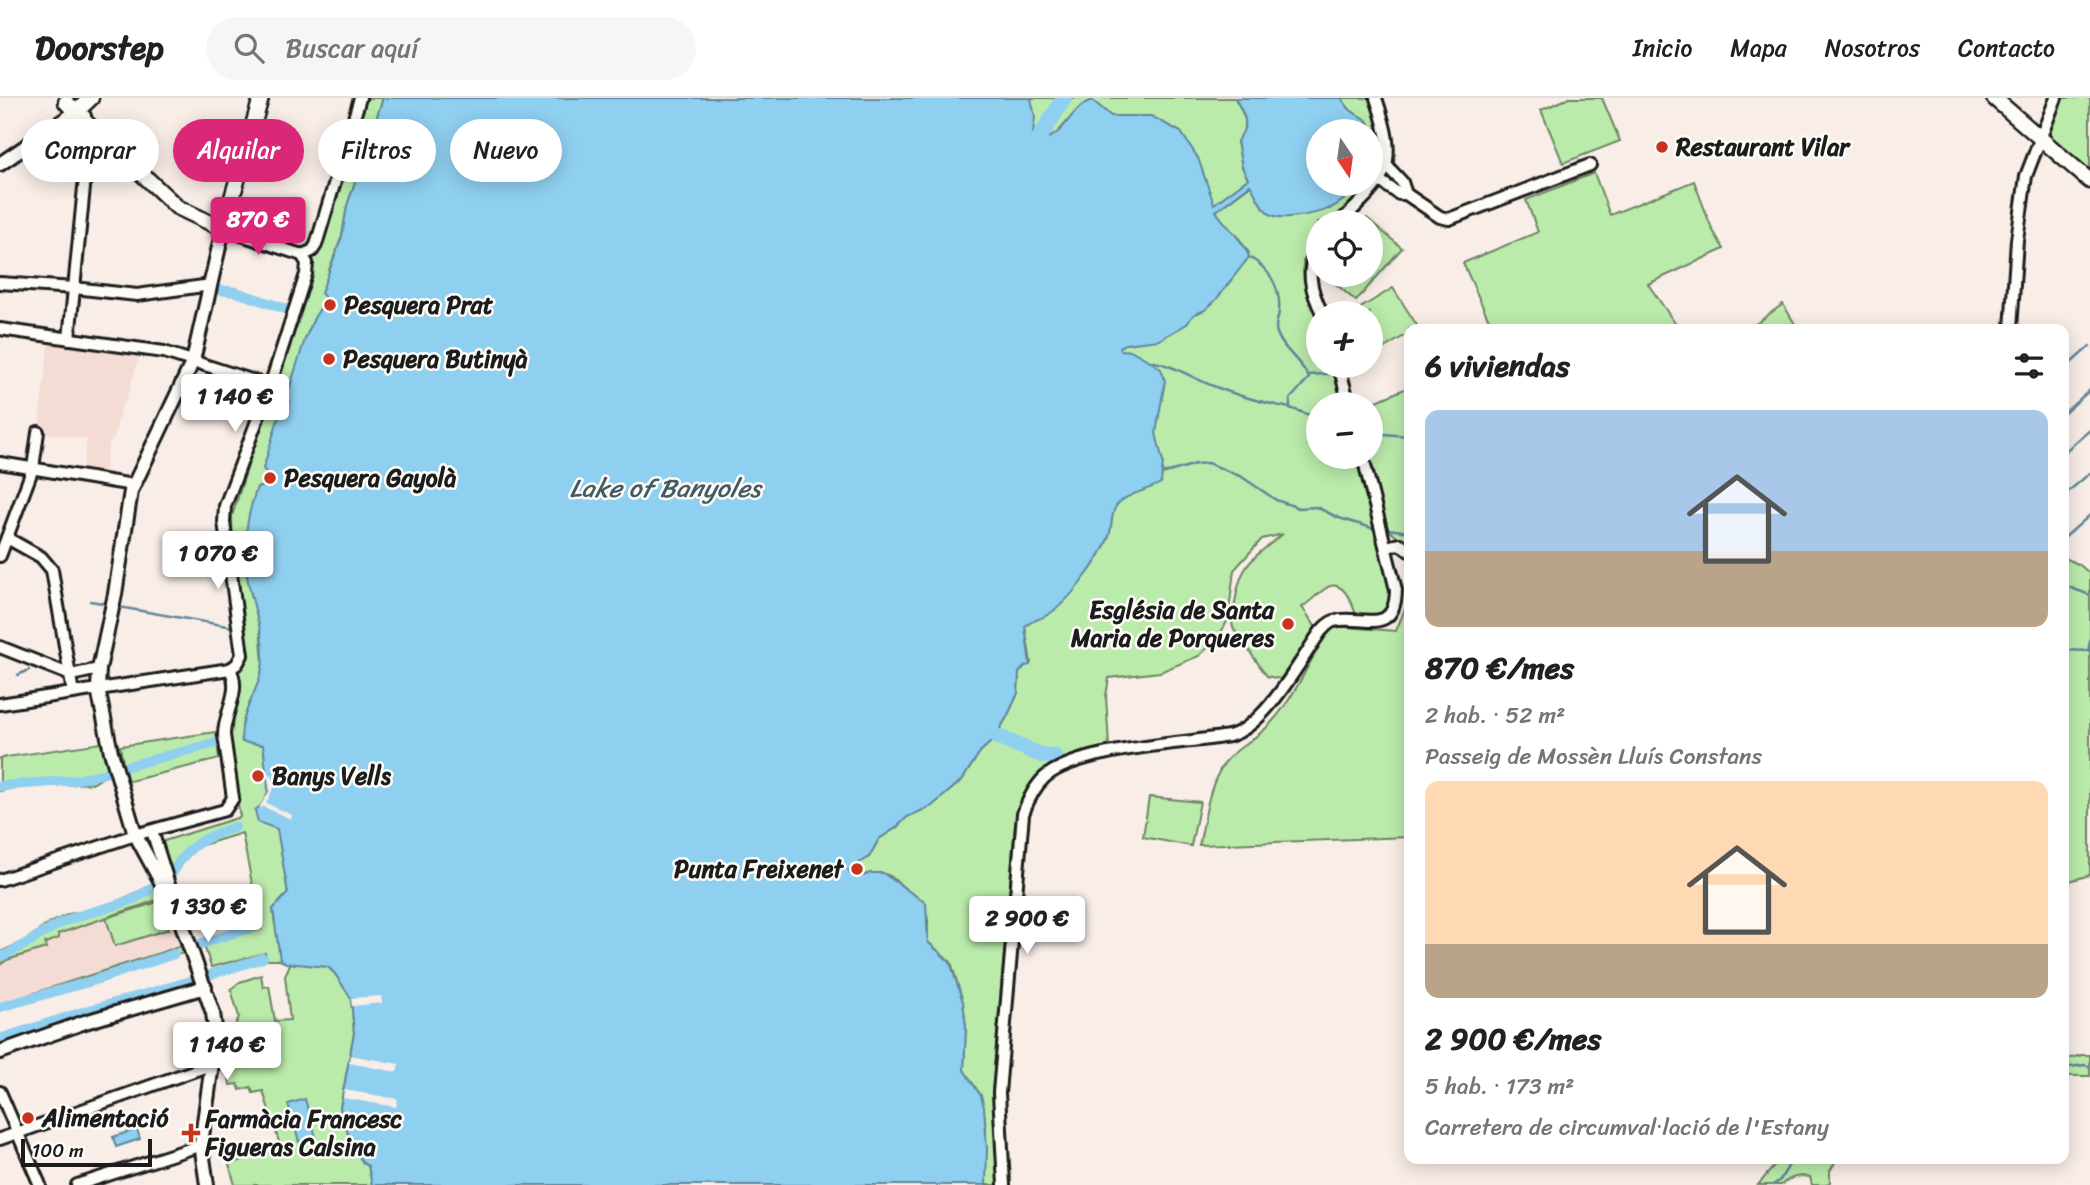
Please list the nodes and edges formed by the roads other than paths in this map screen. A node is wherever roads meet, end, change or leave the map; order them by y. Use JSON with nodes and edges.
{"nodes":[{"id":1,"x":261,"y":98,"type":"edge"},
{"id":2,"x":360,"y":98,"type":"edge"},
{"id":3,"x":1376,"y":98,"type":"edge"},
{"id":4,"x":1994,"y":98,"type":"edge"},
{"id":5,"x":2056,"y":98,"type":"edge"},
{"id":6,"x":74,"y":104,"type":"edge"},
{"id":7,"x":87,"y":119,"type":"edge"},
{"id":8,"x":91,"y":119,"type":"edge"},
{"id":9,"x":2039,"y":137,"type":"junction"},
{"id":10,"x":0,"y":164,"type":"edge"},
{"id":11,"x":1590,"y":165,"type":"dead end"},
{"id":12,"x":1387,"y":166,"type":"junction"},
{"id":13,"x":1383,"y":175,"type":"edge"},
{"id":14,"x":2090,"y":181,"type":"edge"},
{"id":15,"x":86,"y":182,"type":"edge"},
{"id":16,"x":152,"y":182,"type":"edge"},
{"id":17,"x":1383,"y":183,"type":"edge"},
{"id":18,"x":1406,"y":194,"type":"junction"},
{"id":19,"x":1365,"y":196,"type":"edge"},
{"id":20,"x":1352,"y":210,"type":"edge"},
{"id":21,"x":223,"y":229,"type":"junction"},
{"id":22,"x":302,"y":255,"type":"junction"},
{"id":23,"x":0,"y":283,"type":"edge"},
{"id":24,"x":211,"y":285,"type":"junction"},
{"id":25,"x":74,"y":288,"type":"junction"},
{"id":26,"x":2011,"y":324,"type":"edge"},
{"id":27,"x":0,"y":329,"type":"edge"},
{"id":28,"x":69,"y":338,"type":"junction"},
{"id":29,"x":193,"y":361,"type":"junction"},
{"id":30,"x":270,"y":386,"type":"junction"},
{"id":31,"x":38,"y":432,"type":"dead end"},
{"id":32,"x":4,"y":464,"type":"edge"},
{"id":33,"x":33,"y":468,"type":"junction"},
{"id":34,"x":1366,"y":469,"type":"edge"},
{"id":35,"x":133,"y":485,"type":"junction"},
{"id":36,"x":7,"y":538,"type":"junction"},
{"id":37,"x":1386,"y":547,"type":"junction"},
{"id":38,"x":1404,"y":547,"type":"edge"},
{"id":39,"x":0,"y":556,"type":"edge"},
{"id":40,"x":0,"y":647,"type":"edge"},
{"id":41,"x":99,"y":669,"type":"junction"},
{"id":42,"x":230,"y":669,"type":"junction"},
{"id":43,"x":71,"y":676,"type":"junction"},
{"id":44,"x":98,"y":689,"type":"junction"},
{"id":45,"x":73,"y":693,"type":"junction"},
{"id":46,"x":0,"y":704,"type":"edge"},
{"id":47,"x":152,"y":831,"type":"junction"},
{"id":48,"x":135,"y":835,"type":"junction"},
{"id":49,"x":0,"y":880,"type":"edge"},
{"id":50,"x":178,"y":913,"type":"junction"},
{"id":51,"x":205,"y":987,"type":"junction"},
{"id":52,"x":0,"y":1052,"type":"edge"},
{"id":53,"x":213,"y":1063,"type":"junction"},
{"id":54,"x":0,"y":1092,"type":"edge"},
{"id":55,"x":19,"y":1131,"type":"junction"},
{"id":56,"x":0,"y":1139,"type":"edge"},
{"id":57,"x":202,"y":1145,"type":"junction"},
{"id":58,"x":40,"y":1185,"type":"edge"},
{"id":59,"x":77,"y":1185,"type":"edge"},
{"id":60,"x":207,"y":1185,"type":"edge"},
{"id":61,"x":1004,"y":1185,"type":"edge"}],
"edges":[{"from":1,"to":21,"type":"main road"},
{"from":2,"to":22,"type":"street"},
{"from":3,"to":12,"type":"street"},
{"from":4,"to":9,"type":"main road"},
{"from":5,"to":9,"type":"street"},
{"from":6,"to":7,"type":"main road"},
{"from":6,"to":8,"type":"main road"},
{"from":6,"to":10,"type":"street"},
{"from":9,"to":14,"type":"main road"},
{"from":9,"to":26,"type":"street"},
{"from":11,"to":18,"type":"street"},
{"from":12,"to":13,"type":"street"},
{"from":12,"to":18,"type":"street"},
{"from":15,"to":25,"type":"street"},
{"from":16,"to":21,"type":"main road"},
{"from":17,"to":18,"type":"street"},
{"from":19,"to":20,"type":"street"},
{"from":21,"to":22,"type":"street"},
{"from":21,"to":24,"type":"street"},
{"from":22,"to":30,"type":"street"},
{"from":23,"to":25,"type":"street"},
{"from":24,"to":25,"type":"street"},
{"from":24,"to":29,"type":"street"},
{"from":25,"to":28,"type":"street"},
{"from":27,"to":28,"type":"street"},
{"from":28,"to":29,"type":"street"},
{"from":29,"to":30,"type":"street"},
{"from":29,"to":35,"type":"street"},
{"from":30,"to":42,"type":"street"},
{"from":31,"to":33,"type":"street"},
{"from":32,"to":33,"type":"street"},
{"from":33,"to":35,"type":"street"},
{"from":33,"to":36,"type":"street"},
{"from":34,"to":37,"type":"street"},
{"from":35,"to":41,"type":"street"},
{"from":36,"to":39,"type":"street"},
{"from":36,"to":43,"type":"street"},
{"from":37,"to":38,"type":"street"},
{"from":37,"to":61,"type":"street"},
{"from":40,"to":43,"type":"street"},
{"from":41,"to":43,"type":"street"},
{"from":41,"to":44,"type":"street"},
{"from":42,"to":44,"type":"street"},
{"from":42,"to":47,"type":"street"},
{"from":43,"to":45,"type":"street"},
{"from":44,"to":45,"type":"street"},
{"from":44,"to":48,"type":"street"},
{"from":45,"to":46,"type":"street"},
{"from":47,"to":48,"type":"street"},
{"from":47,"to":50,"type":"street"},
{"from":48,"to":49,"type":"street"},
{"from":48,"to":50,"type":"street"},
{"from":50,"to":51,"type":"street"},
{"from":51,"to":52,"type":"street"},
{"from":51,"to":53,"type":"street"},
{"from":53,"to":55,"type":"street"},
{"from":53,"to":57,"type":"street"},
{"from":54,"to":55,"type":"street"},
{"from":55,"to":56,"type":"street"},
{"from":55,"to":58,"type":"street"},
{"from":57,"to":59,"type":"street"},
{"from":57,"to":60,"type":"street"}]}
